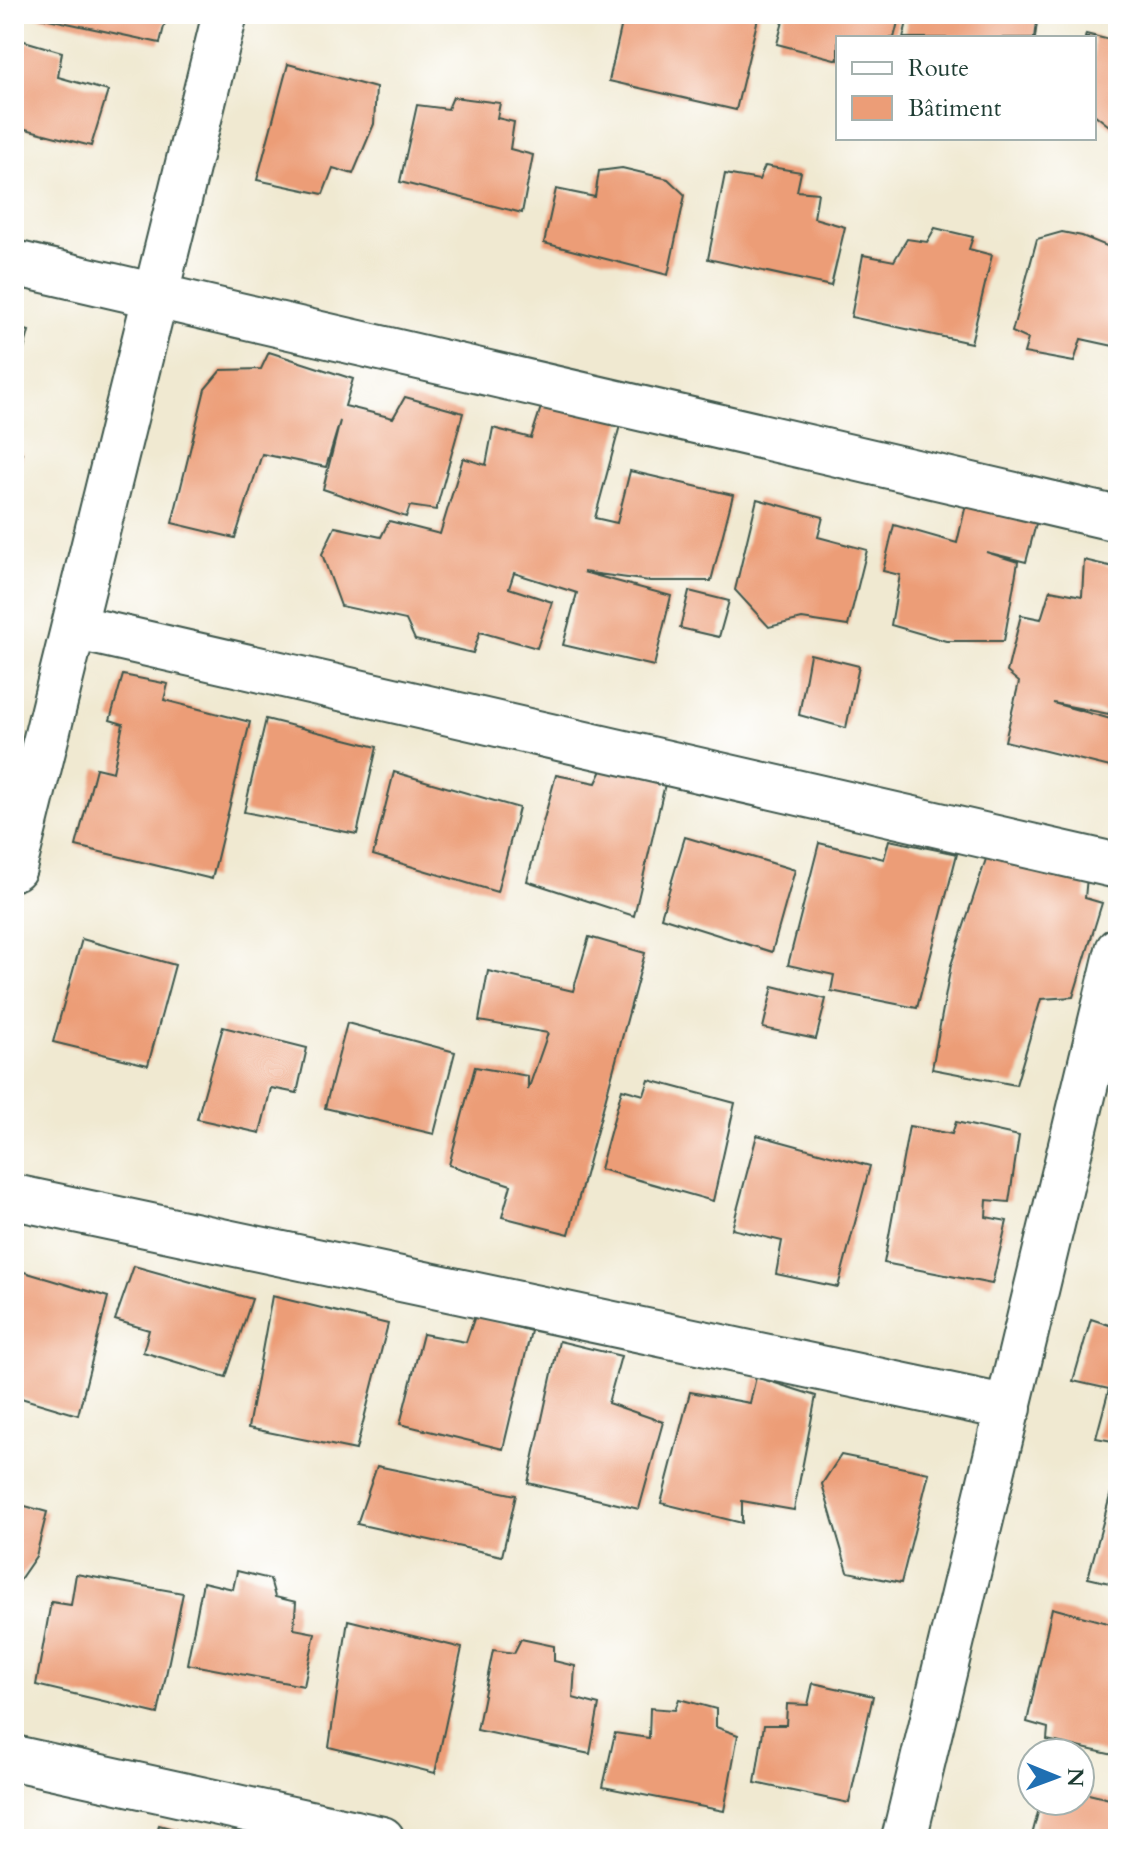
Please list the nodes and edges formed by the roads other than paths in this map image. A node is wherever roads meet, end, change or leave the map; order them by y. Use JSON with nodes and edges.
{"nodes":[{"id":1,"x":225,"y":14,"type":"edge"},
{"id":2,"x":14,"y":263,"type":"edge"},
{"id":3,"x":156,"y":296,"type":"junction"},
{"id":4,"x":1118,"y":519,"type":"edge"},
{"id":5,"x":74,"y":627,"type":"junction"},
{"id":6,"x":1118,"y":866,"type":"edge"},
{"id":7,"x":14,"y":868,"type":"edge"},
{"id":8,"x":1118,"y":950,"type":"edge"},
{"id":9,"x":14,"y":1197,"type":"edge"},
{"id":10,"x":1009,"y":1408,"type":"junction"},
{"id":11,"x":14,"y":1758,"type":"edge"},
{"id":12,"x":382,"y":1839,"type":"edge"},
{"id":13,"x":904,"y":1839,"type":"edge"}],
"edges":[{"from":1,"to":3,"type":"street"},
{"from":2,"to":3,"type":"street"},
{"from":3,"to":4,"type":"street"},
{"from":3,"to":5,"type":"street"},
{"from":5,"to":6,"type":"street"},
{"from":5,"to":7,"type":"street"},
{"from":8,"to":10,"type":"street"},
{"from":9,"to":10,"type":"street"},
{"from":10,"to":13,"type":"street"},
{"from":11,"to":12,"type":"street"}]}
